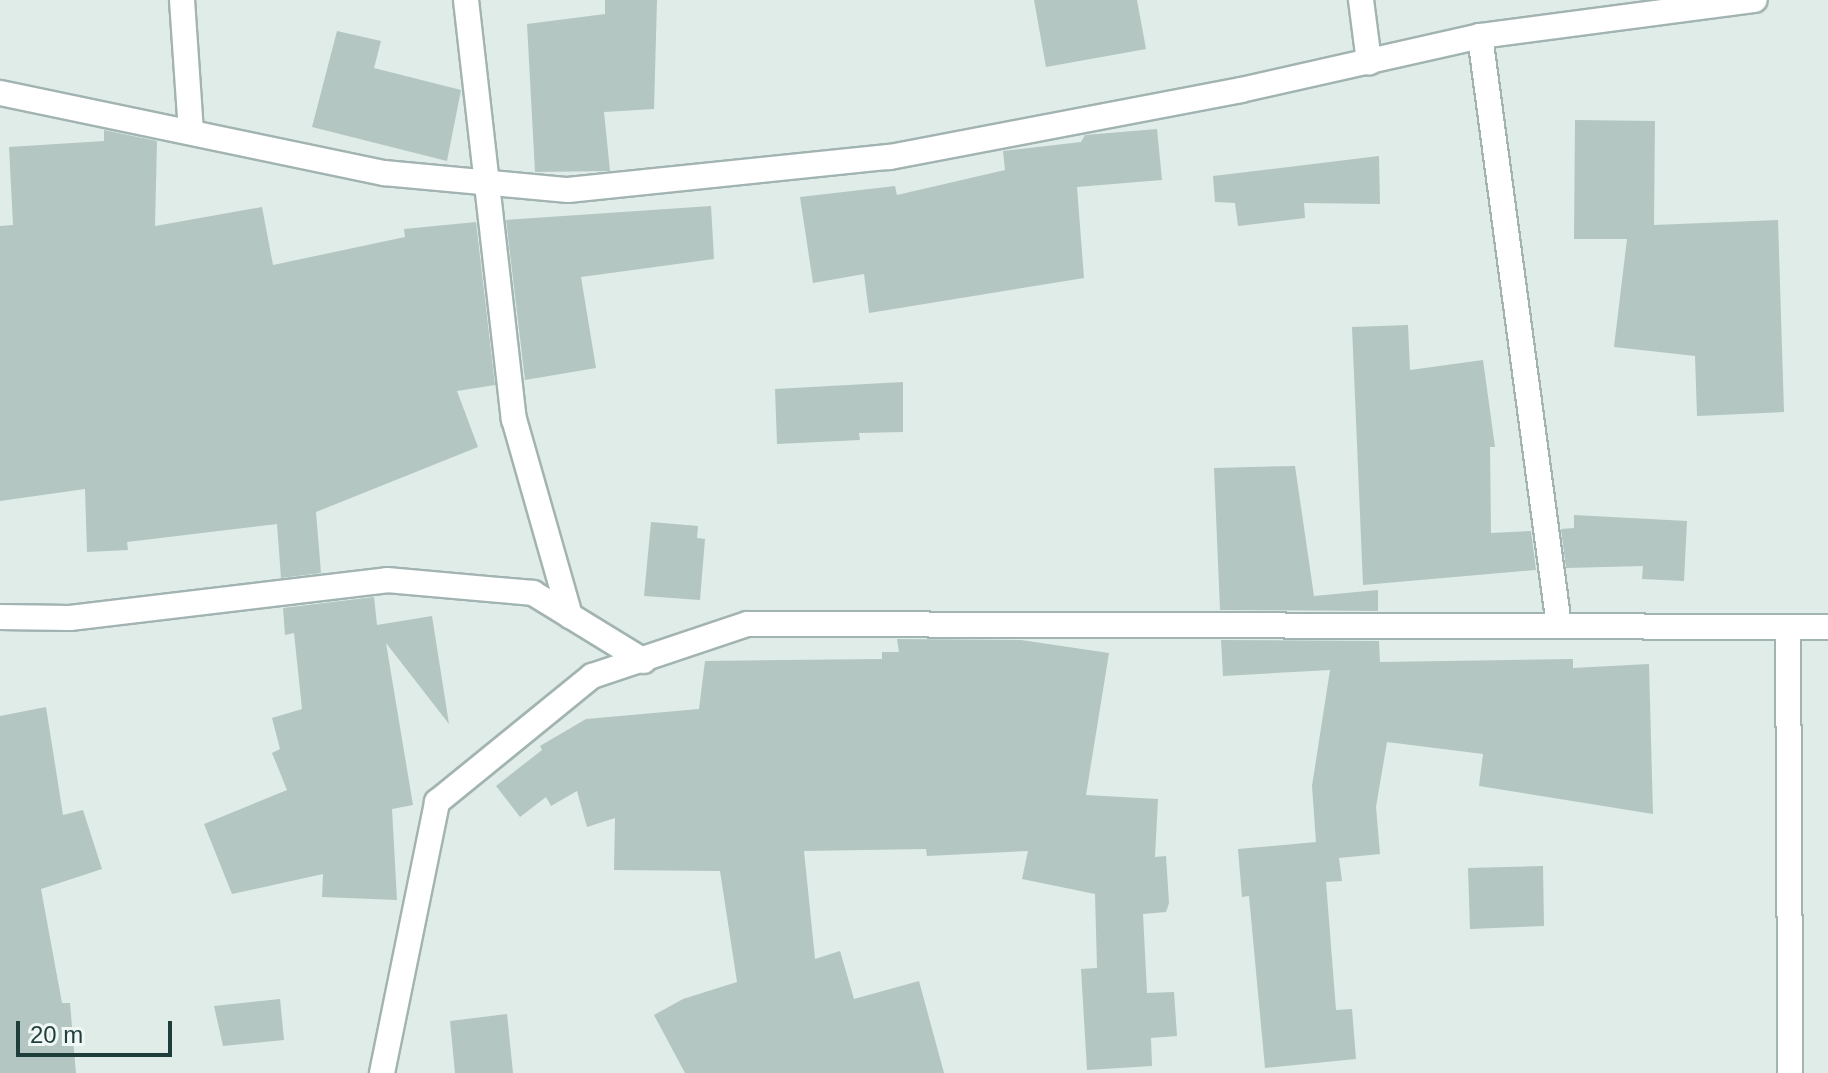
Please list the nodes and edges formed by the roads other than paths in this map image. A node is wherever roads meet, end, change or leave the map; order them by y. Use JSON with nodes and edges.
{"nodes":[{"id":1,"x":182,"y":0,"type":"edge"},
{"id":2,"x":466,"y":0,"type":"edge"},
{"id":3,"x":1361,"y":0,"type":"edge"},
{"id":4,"x":1755,"y":0,"type":"edge"},
{"id":5,"x":1480,"y":36,"type":"junction"},
{"id":6,"x":1369,"y":62,"type":"junction"},
{"id":7,"x":0,"y":93,"type":"edge"},
{"id":8,"x":191,"y":132,"type":"junction"},
{"id":9,"x":488,"y":183,"type":"junction"},
{"id":10,"x":570,"y":616,"type":"junction"},
{"id":11,"x":0,"y":617,"type":"edge"},
{"id":12,"x":1559,"y":626,"type":"junction"},
{"id":13,"x":1788,"y":627,"type":"junction"},
{"id":14,"x":1828,"y":627,"type":"edge"},
{"id":15,"x":644,"y":661,"type":"junction"},
{"id":16,"x":382,"y":1073,"type":"edge"},
{"id":17,"x":1790,"y":1073,"type":"edge"}],
"edges":[{"from":1,"to":8,"type":"street"},
{"from":2,"to":9,"type":"street"},
{"from":3,"to":6,"type":"street"},
{"from":4,"to":5,"type":"street"},
{"from":5,"to":6,"type":"street"},
{"from":5,"to":12,"type":"street"},
{"from":6,"to":9,"type":"street"},
{"from":7,"to":8,"type":"street"},
{"from":8,"to":9,"type":"street"},
{"from":9,"to":10,"type":"street"},
{"from":10,"to":11,"type":"street"},
{"from":10,"to":15,"type":"street"},
{"from":12,"to":13,"type":"street"},
{"from":12,"to":15,"type":"street"},
{"from":13,"to":14,"type":"street"},
{"from":13,"to":17,"type":"street"},
{"from":15,"to":16,"type":"street"}]}
